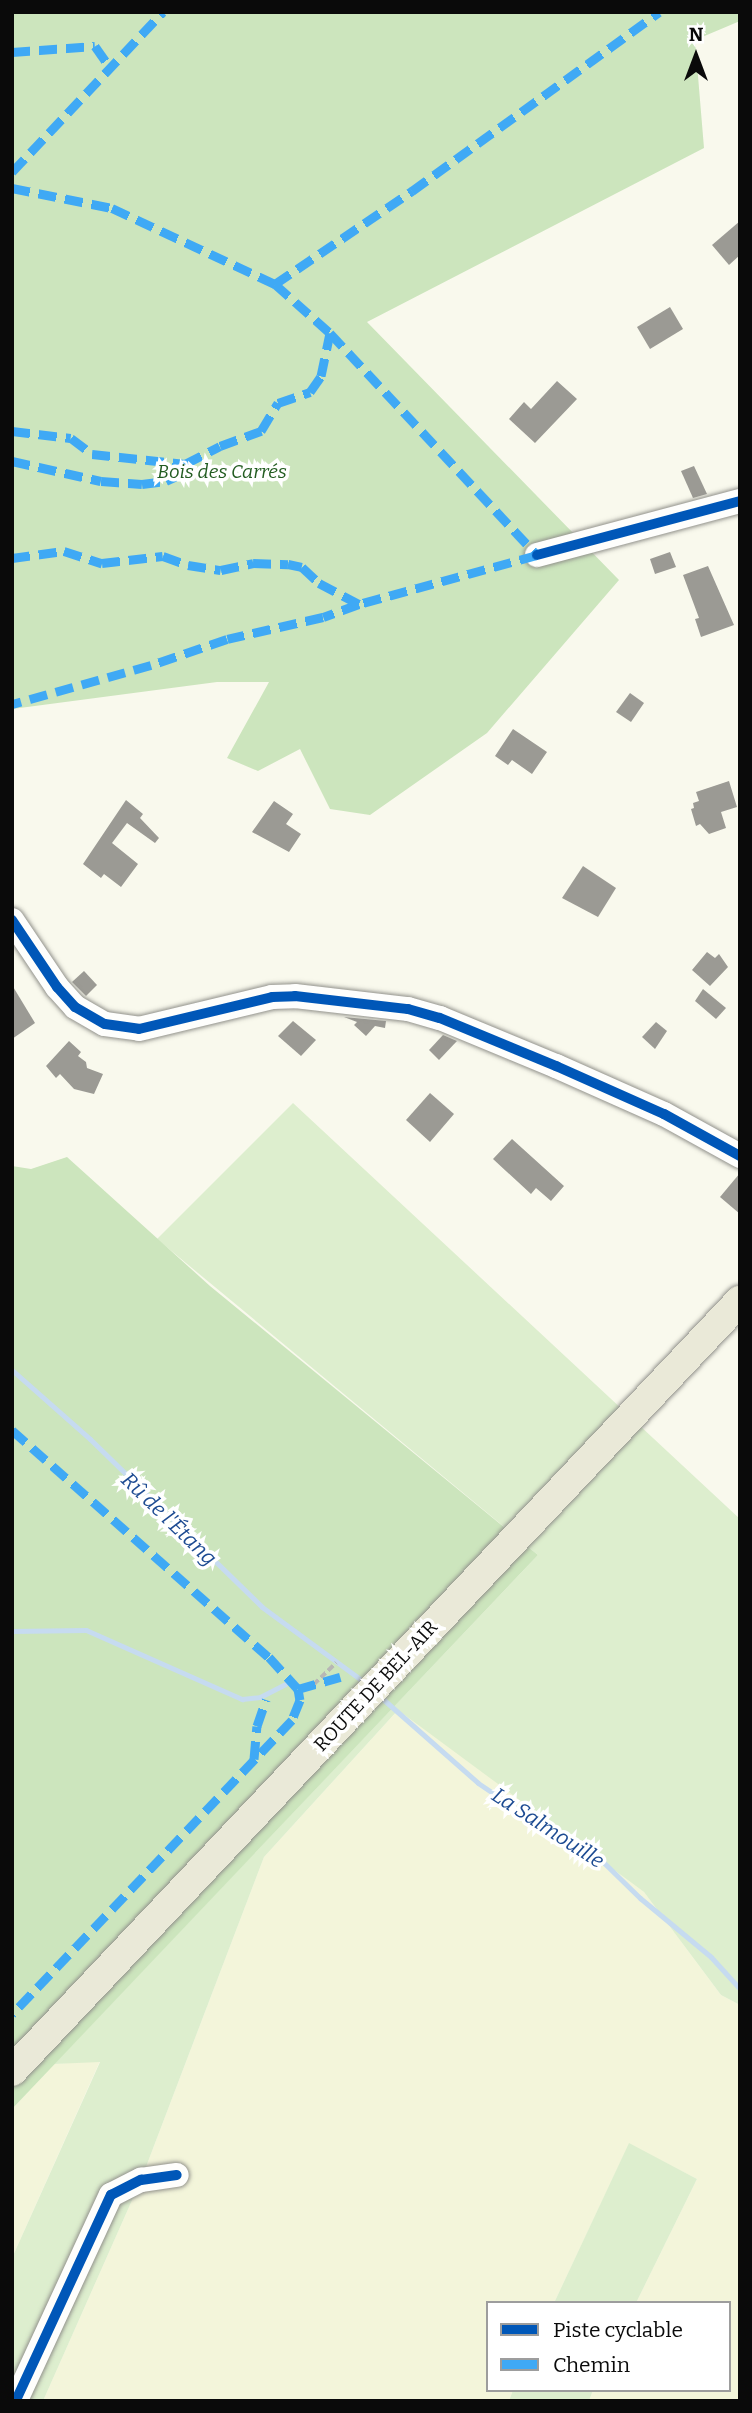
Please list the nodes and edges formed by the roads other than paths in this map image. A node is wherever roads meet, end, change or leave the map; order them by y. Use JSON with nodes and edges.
{"nodes":[{"id":1,"x":740,"y":501,"type":"edge"},
{"id":2,"x":537,"y":555,"type":"dead end"},
{"id":3,"x":12,"y":920,"type":"edge"},
{"id":4,"x":740,"y":1156,"type":"edge"},
{"id":5,"x":740,"y":1301,"type":"edge"},
{"id":6,"x":12,"y":2071,"type":"edge"},
{"id":7,"x":177,"y":2175,"type":"dead end"},
{"id":8,"x":12,"y":2401,"type":"edge"}],
"edges":[{"from":1,"to":2,"type":"street"},
{"from":3,"to":4,"type":"street"},
{"from":5,"to":6,"type":"main road","name":"ROUTE DE BEL-AIR"},
{"from":7,"to":8,"type":"street"}]}
